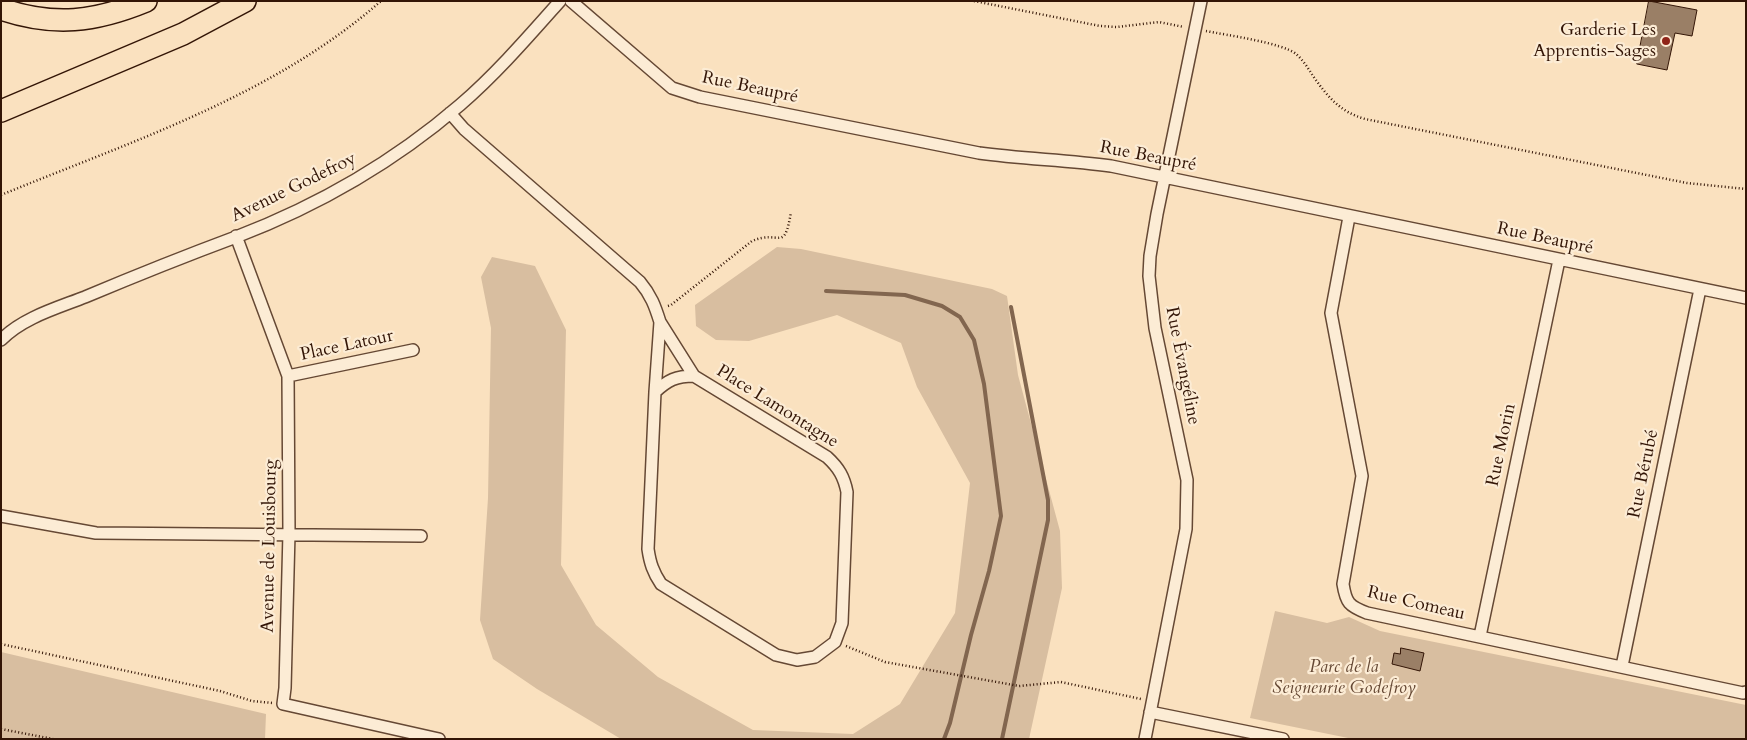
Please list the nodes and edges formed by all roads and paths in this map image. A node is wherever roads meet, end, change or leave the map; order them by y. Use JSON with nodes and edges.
{"nodes":[{"id":1,"x":146,"y":1,"type":"edge"},
{"id":2,"x":246,"y":1,"type":"edge"},
{"id":3,"x":381,"y":1,"type":"edge"},
{"id":4,"x":560,"y":1,"type":"edge"},
{"id":5,"x":571,"y":1,"type":"edge"},
{"id":6,"x":974,"y":1,"type":"edge"},
{"id":7,"x":1201,"y":1,"type":"edge"},
{"id":8,"x":1,"y":9,"type":"edge"},
{"id":9,"x":1181,"y":26,"type":"dead end"},
{"id":10,"x":1210,"y":32,"type":"dead end"},
{"id":11,"x":1,"y":111,"type":"edge"},
{"id":12,"x":450,"y":113,"type":"junction"},
{"id":13,"x":1165,"y":178,"type":"junction"},
{"id":14,"x":1746,"y":189,"type":"edge"},
{"id":15,"x":1,"y":195,"type":"edge"},
{"id":16,"x":791,"y":212,"type":"dead end"},
{"id":17,"x":1349,"y":217,"type":"junction"},
{"id":18,"x":236,"y":236,"type":"junction"},
{"id":19,"x":1559,"y":260,"type":"junction"},
{"id":20,"x":1700,"y":289,"type":"junction"},
{"id":21,"x":1746,"y":298,"type":"edge"},
{"id":22,"x":671,"y":305,"type":"dead end"},
{"id":23,"x":660,"y":322,"type":"junction"},
{"id":24,"x":1,"y":340,"type":"edge"},
{"id":25,"x":414,"y":350,"type":"dead end"},
{"id":26,"x":288,"y":376,"type":"junction"},
{"id":27,"x":694,"y":376,"type":"junction"},
{"id":28,"x":655,"y":392,"type":"junction"},
{"id":29,"x":1,"y":516,"type":"edge"},
{"id":30,"x":288,"y":534,"type":"junction"},
{"id":31,"x":421,"y":536,"type":"dead end"},
{"id":32,"x":1480,"y":636,"type":"junction"},
{"id":33,"x":835,"y":642,"type":"junction"},
{"id":34,"x":1,"y":644,"type":"edge"},
{"id":35,"x":1622,"y":666,"type":"junction"},
{"id":36,"x":1746,"y":692,"type":"edge"},
{"id":37,"x":261,"y":702,"type":"dead end"},
{"id":38,"x":1151,"y":707,"type":"junction"},
{"id":39,"x":1,"y":729,"type":"edge"},
{"id":40,"x":53,"y":739,"type":"edge"},
{"id":41,"x":439,"y":739,"type":"edge"},
{"id":42,"x":1145,"y":739,"type":"edge"},
{"id":43,"x":1283,"y":739,"type":"edge"}],
"edges":[{"from":1,"to":8,"type":"highway"},
{"from":2,"to":11,"type":"highway"},
{"from":3,"to":15,"type":"path"},
{"from":4,"to":12,"type":"street","name":"Avenue Godefroy"},
{"from":5,"to":13,"type":"street","name":"Rue Beaupré"},
{"from":6,"to":9,"type":"path"},
{"from":7,"to":13,"type":"street","name":"Rue Évangéline"},
{"from":10,"to":14,"type":"path"},
{"from":12,"to":18,"type":"street","name":"Avenue Godefroy"},
{"from":12,"to":23,"type":"street","name":"Place Lamontagne"},
{"from":13,"to":17,"type":"street","name":"Rue Beaupré"},
{"from":13,"to":38,"type":"street","name":"Rue Évangéline"},
{"from":16,"to":22,"type":"path"},
{"from":17,"to":19,"type":"street","name":"Rue Beaupré"},
{"from":17,"to":32,"type":"street","name":"Rue Comeau"},
{"from":18,"to":24,"type":"street","name":"Avenue Godefroy"},
{"from":18,"to":26,"type":"street","name":"Avenue de Louisbourg"},
{"from":19,"to":20,"type":"street","name":"Rue Beaupré"},
{"from":19,"to":32,"type":"street","name":"Rue Morin"},
{"from":20,"to":21,"type":"street","name":"Rue Beaupré"},
{"from":20,"to":35,"type":"street","name":"Rue Bérubé"},
{"from":23,"to":27,"type":"street","name":"Place Lamontagne"},
{"from":23,"to":28,"type":"street","name":"Place Lamontagne"},
{"from":25,"to":26,"type":"street","name":"Place Latour"},
{"from":26,"to":30,"type":"street","name":"Avenue de Louisbourg"},
{"from":27,"to":28,"type":"street","name":"Place Lamontagne"},
{"from":27,"to":33,"type":"street","name":"Place Lamontagne"},
{"from":28,"to":33,"type":"street","name":"Place Lamontagne"},
{"from":29,"to":30,"type":"street"},
{"from":30,"to":31,"type":"street"},
{"from":30,"to":41,"type":"street","name":"Avenue de Louisbourg"},
{"from":32,"to":35,"type":"street","name":"Rue Comeau"},
{"from":33,"to":38,"type":"path"},
{"from":34,"to":37,"type":"path"},
{"from":35,"to":36,"type":"street","name":"Rue Comeau"},
{"from":38,"to":42,"type":"street","name":"Rue Évangéline"},
{"from":38,"to":43,"type":"street"},
{"from":39,"to":40,"type":"path"}]}
